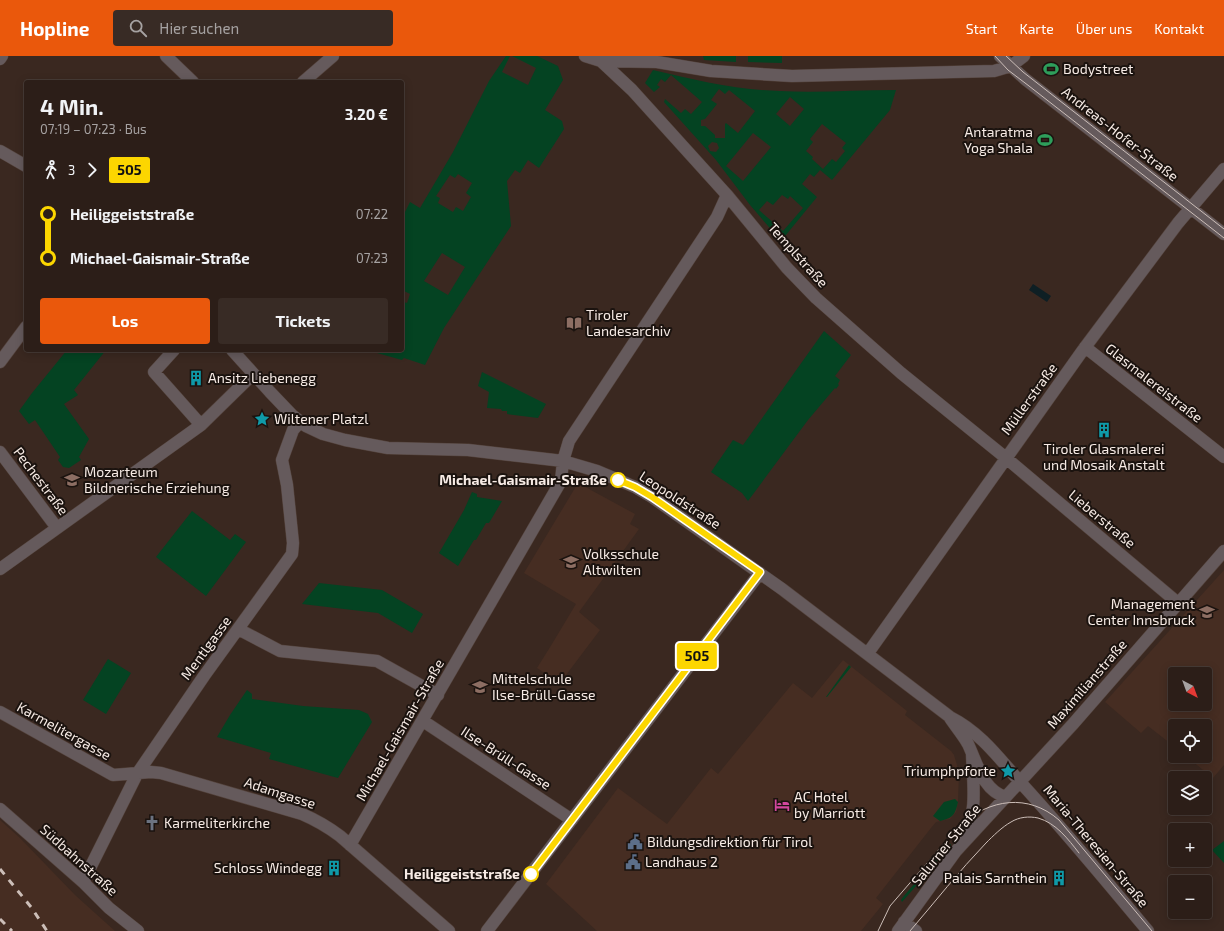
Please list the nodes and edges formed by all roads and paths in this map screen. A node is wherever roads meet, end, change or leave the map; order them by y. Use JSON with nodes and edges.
{"nodes":[{"id":1,"x":2,"y":56,"type":"edge"},
{"id":2,"x":166,"y":56,"type":"edge"},
{"id":3,"x":333,"y":56,"type":"edge"},
{"id":4,"x":585,"y":56,"type":"edge"},
{"id":5,"x":1000,"y":56,"type":"edge"},
{"id":6,"x":1024,"y":56,"type":"edge"},
{"id":7,"x":0,"y":59,"type":"edge"},
{"id":8,"x":601,"y":61,"type":"junction"},
{"id":9,"x":1011,"y":66,"type":"junction"},
{"id":10,"x":191,"y":80,"type":"edge"},
{"id":11,"x":305,"y":80,"type":"edge"},
{"id":12,"x":0,"y":151,"type":"edge"},
{"id":13,"x":24,"y":165,"type":"edge"},
{"id":14,"x":1224,"y":169,"type":"edge"},
{"id":15,"x":726,"y":195,"type":"junction"},
{"id":16,"x":1190,"y":208,"type":"junction"},
{"id":17,"x":1224,"y":234,"type":"edge"},
{"id":18,"x":24,"y":330,"type":"edge"},
{"id":19,"x":1085,"y":347,"type":"junction"},
{"id":20,"x":172,"y":352,"type":"edge"},
{"id":21,"x":234,"y":352,"type":"edge"},
{"id":22,"x":0,"y":362,"type":"edge"},
{"id":23,"x":253,"y":374,"type":"junction"},
{"id":24,"x":300,"y":422,"type":"junction"},
{"id":25,"x":201,"y":425,"type":"junction"},
{"id":26,"x":0,"y":452,"type":"edge"},
{"id":27,"x":1224,"y":457,"type":"edge"},
{"id":28,"x":1006,"y":458,"type":"junction"},
{"id":29,"x":563,"y":461,"type":"junction"},
{"id":30,"x":57,"y":528,"type":"junction"},
{"id":31,"x":1224,"y":551,"type":"edge"},
{"id":32,"x":0,"y":569,"type":"edge"},
{"id":33,"x":760,"y":572,"type":"junction"},
{"id":34,"x":1178,"y":603,"type":"junction"},
{"id":35,"x":238,"y":629,"type":"junction"},
{"id":36,"x":868,"y":653,"type":"junction"},
{"id":37,"x":438,"y":695,"type":"junction"},
{"id":38,"x":0,"y":712,"type":"edge"},
{"id":39,"x":950,"y":717,"type":"junction"},
{"id":40,"x":423,"y":721,"type":"junction"},
{"id":41,"x":972,"y":754,"type":"junction"},
{"id":42,"x":137,"y":774,"type":"junction"},
{"id":43,"x":1020,"y":782,"type":"junction"},
{"id":44,"x":1006,"y":797,"type":"junction"},
{"id":45,"x":0,"y":809,"type":"edge"},
{"id":46,"x":572,"y":820,"type":"junction"},
{"id":47,"x":350,"y":845,"type":"junction"},
{"id":48,"x":956,"y":851,"type":"junction"},
{"id":49,"x":83,"y":882,"type":"junction"},
{"id":50,"x":901,"y":926,"type":"edge"},
{"id":51,"x":138,"y":931,"type":"edge"},
{"id":52,"x":449,"y":931,"type":"edge"},
{"id":53,"x":487,"y":931,"type":"edge"},
{"id":54,"x":916,"y":931,"type":"edge"},
{"id":55,"x":1148,"y":931,"type":"edge"}],
"edges":[{"from":1,"to":7,"type":"street"},
{"from":2,"to":10,"type":"street"},
{"from":3,"to":11,"type":"street"},
{"from":4,"to":8,"type":"street","name":"Templstraße"},
{"from":5,"to":9,"type":"street","name":"Andreas-Hofer-Straße"},
{"from":6,"to":9,"type":"street"},
{"from":8,"to":9,"type":"street"},
{"from":8,"to":15,"type":"street","name":"Templstraße"},
{"from":9,"to":16,"type":"street","name":"Andreas-Hofer-Straße"},
{"from":12,"to":13,"type":"street"},
{"from":14,"to":16,"type":"street","name":"Müllerstraße"},
{"from":15,"to":28,"type":"street","name":"Templstraße"},
{"from":15,"to":29,"type":"street","name":"Michael-Gaismair-Straße"},
{"from":16,"to":17,"type":"street","name":"Andreas-Hofer-Straße"},
{"from":16,"to":19,"type":"street","name":"Müllerstraße"},
{"from":18,"to":22,"type":"street"},
{"from":19,"to":27,"type":"street","name":"Glasmalereistraße"},
{"from":19,"to":28,"type":"street","name":"Müllerstraße"},
{"from":20,"to":25,"type":"street"},
{"from":21,"to":23,"type":"street","name":"Leopoldstraße"},
{"from":23,"to":24,"type":"street","name":"Leopoldstraße"},
{"from":23,"to":25,"type":"street"},
{"from":24,"to":29,"type":"street","name":"Leopoldstraße"},
{"from":24,"to":35,"type":"street","name":"Mentlgasse"},
{"from":25,"to":30,"type":"street"},
{"from":26,"to":30,"type":"street","name":"Pechestraße"},
{"from":28,"to":34,"type":"street","name":"Lieberstraße"},
{"from":28,"to":36,"type":"street","name":"Müllerstraße"},
{"from":29,"to":33,"type":"street","name":"Leopoldstraße"},
{"from":29,"to":37,"type":"street","name":"Michael-Gaismair-Straße"},
{"from":30,"to":32,"type":"street"},
{"from":31,"to":34,"type":"street","name":"Maximilianstraße"},
{"from":33,"to":36,"type":"street","name":"Leopoldstraße"},
{"from":33,"to":46,"type":"street"},
{"from":34,"to":43,"type":"street","name":"Maximilianstraße"},
{"from":35,"to":37,"type":"street"},
{"from":35,"to":42,"type":"street","name":"Mentlgasse"},
{"from":36,"to":39,"type":"street","name":"Leopoldstraße"},
{"from":37,"to":40,"type":"street","name":"Michael-Gaismair-Straße"},
{"from":38,"to":42,"type":"street","name":"Karmelitergasse"},
{"from":39,"to":41,"type":"street","name":"Leopoldstraße"},
{"from":39,"to":43,"type":"street","name":"Leopoldstraße"},
{"from":40,"to":46,"type":"street","name":"Ilse-Brüll-Gasse"},
{"from":40,"to":47,"type":"street","name":"Michael-Gaismair-Straße"},
{"from":41,"to":44,"type":"street","name":"Leopoldstraße"},
{"from":41,"to":48,"type":"street","name":"Leopoldstraße"},
{"from":42,"to":47,"type":"street","name":"Adamgasse"},
{"from":42,"to":49,"type":"street","name":"Mentlgasse"},
{"from":43,"to":44,"type":"street","name":"Salurner Straße"},
{"from":43,"to":55,"type":"street","name":"Maria-Theresien-Straße"},
{"from":44,"to":48,"type":"street","name":"Salurner Straße"},
{"from":45,"to":49,"type":"street","name":"Südbahnstraße"},
{"from":46,"to":53,"type":"street"},
{"from":47,"to":52,"type":"street","name":"Adamgasse"},
{"from":48,"to":50,"type":"street","name":"Salurner Straße"},
{"from":49,"to":51,"type":"street","name":"Südbahnstraße"},
{"from":50,"to":54,"type":"street"}]}
